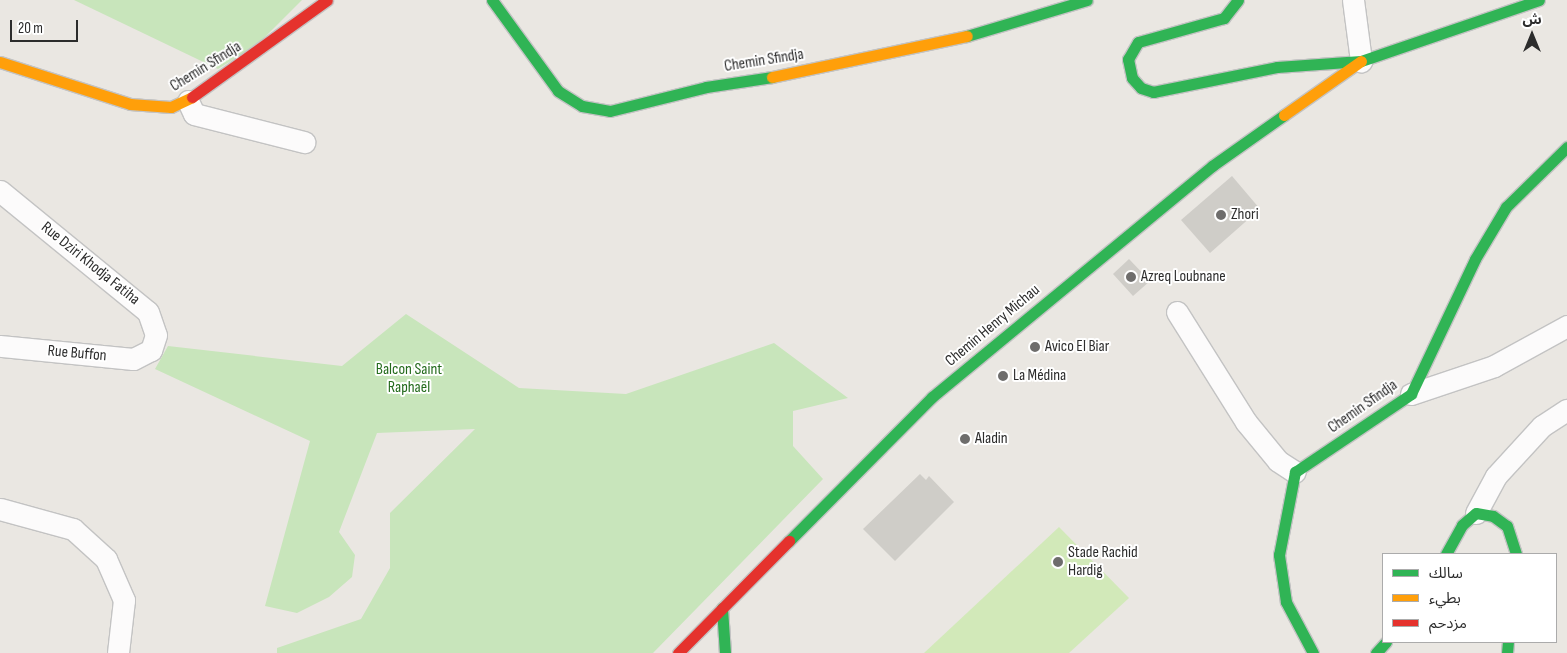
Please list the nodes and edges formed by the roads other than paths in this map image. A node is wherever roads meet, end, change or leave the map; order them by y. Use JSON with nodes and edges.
{"nodes":[{"id":1,"x":327,"y":0,"type":"edge"},
{"id":2,"x":492,"y":0,"type":"edge"},
{"id":3,"x":1087,"y":0,"type":"edge"},
{"id":4,"x":1238,"y":0,"type":"edge"},
{"id":5,"x":1352,"y":0,"type":"edge"},
{"id":6,"x":1539,"y":0,"type":"edge"},
{"id":7,"x":1361,"y":61,"type":"junction"},
{"id":8,"x":0,"y":62,"type":"edge"},
{"id":9,"x":188,"y":101,"type":"junction"},
{"id":10,"x":304,"y":142,"type":"dead end"},
{"id":11,"x":1567,"y":147,"type":"edge"},
{"id":12,"x":0,"y":191,"type":"edge"},
{"id":13,"x":1177,"y":312,"type":"dead end"},
{"id":14,"x":1567,"y":326,"type":"edge"},
{"id":15,"x":0,"y":346,"type":"edge"},
{"id":16,"x":151,"y":350,"type":"joint"},
{"id":17,"x":1411,"y":394,"type":"junction"},
{"id":18,"x":1567,"y":410,"type":"edge"},
{"id":19,"x":1295,"y":472,"type":"junction"},
{"id":20,"x":0,"y":509,"type":"edge"},
{"id":21,"x":1476,"y":513,"type":"junction"},
{"id":22,"x":1447,"y":553,"type":"edge"},
{"id":23,"x":1516,"y":553,"type":"edge"},
{"id":24,"x":722,"y":608,"type":"junction"},
{"id":25,"x":1385,"y":643,"type":"edge"},
{"id":26,"x":118,"y":653,"type":"edge"},
{"id":27,"x":678,"y":653,"type":"edge"},
{"id":28,"x":725,"y":653,"type":"edge"},
{"id":29,"x":1313,"y":653,"type":"edge"},
{"id":30,"x":1376,"y":653,"type":"edge"}],
"edges":[{"from":1,"to":9,"type":"street","name":"Chemin Sfindja"},
{"from":2,"to":3,"type":"street","name":"Chemin Sfindja"},
{"from":4,"to":7,"type":"street"},
{"from":5,"to":7,"type":"street"},
{"from":6,"to":7,"type":"street"},
{"from":7,"to":24,"type":"street","name":"Chemin Henry Michau"},
{"from":8,"to":9,"type":"street","name":"Chemin Sfindja"},
{"from":9,"to":10,"type":"street"},
{"from":11,"to":17,"type":"street","name":"Chemin Sfindja"},
{"from":12,"to":16,"type":"street","name":"Rue Dziri Khodja Fatiha"},
{"from":13,"to":19,"type":"street"},
{"from":14,"to":17,"type":"street"},
{"from":15,"to":16,"type":"street","name":"Rue Buffon"},
{"from":17,"to":19,"type":"street","name":"Chemin Sfindja"},
{"from":18,"to":21,"type":"street"},
{"from":19,"to":29,"type":"street"},
{"from":20,"to":26,"type":"street"},
{"from":21,"to":22,"type":"street"},
{"from":21,"to":23,"type":"street"},
{"from":24,"to":27,"type":"street","name":"Chemin Henry Michau"},
{"from":24,"to":28,"type":"street"},
{"from":25,"to":30,"type":"street"}]}
